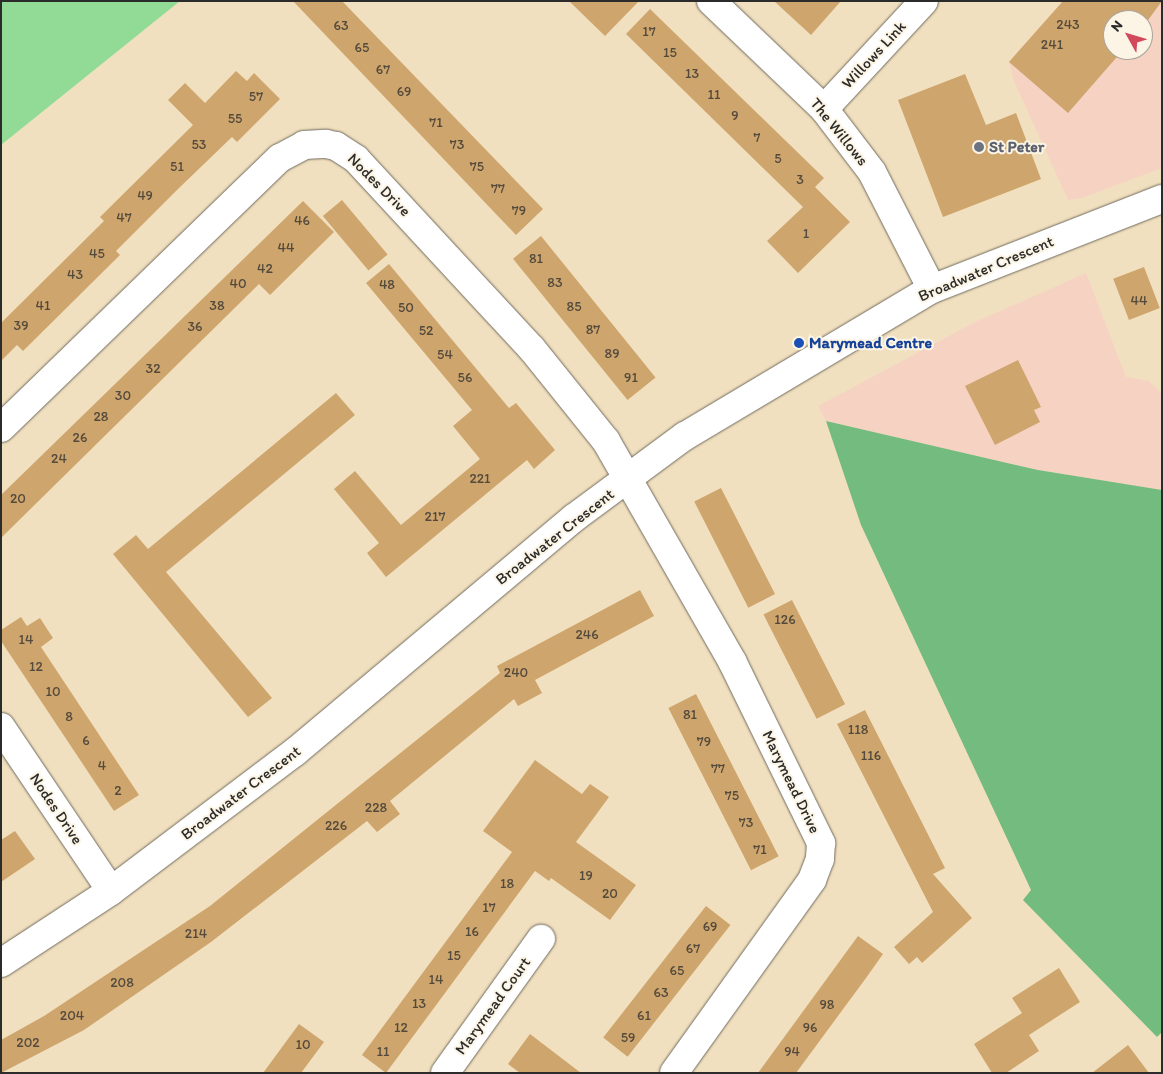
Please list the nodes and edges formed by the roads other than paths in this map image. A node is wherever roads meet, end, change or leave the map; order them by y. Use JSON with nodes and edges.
{"nodes":[{"id":1,"x":712,"y":1,"type":"edge"},
{"id":2,"x":924,"y":1,"type":"edge"},
{"id":3,"x":824,"y":109,"type":"junction"},
{"id":4,"x":1162,"y":199,"type":"edge"},
{"id":5,"x":932,"y":289,"type":"junction"},
{"id":6,"x":1,"y":428,"type":"edge"},
{"id":7,"x":630,"y":478,"type":"junction"},
{"id":8,"x":1,"y":727,"type":"edge"},
{"id":9,"x":111,"y":891,"type":"junction"},
{"id":10,"x":541,"y":939,"type":"dead end"},
{"id":11,"x":1,"y":963,"type":"edge"},
{"id":12,"x":445,"y":1073,"type":"edge"},
{"id":13,"x":674,"y":1073,"type":"edge"}],
"edges":[{"from":1,"to":3,"type":"street","name":"The Willows"},
{"from":2,"to":3,"type":"street","name":"Willows Link"},
{"from":3,"to":5,"type":"street","name":"The Willows"},
{"from":4,"to":5,"type":"street","name":"Broadwater Crescent"},
{"from":5,"to":7,"type":"street","name":"Broadwater Crescent"},
{"from":6,"to":7,"type":"street","name":"Nodes Drive"},
{"from":7,"to":9,"type":"street","name":"Broadwater Crescent"},
{"from":7,"to":13,"type":"street","name":"Marymead Drive"},
{"from":8,"to":9,"type":"street","name":"Nodes Drive"},
{"from":9,"to":11,"type":"street","name":"Broadwater Crescent"},
{"from":10,"to":12,"type":"street","name":"Marymead Court"}]}
